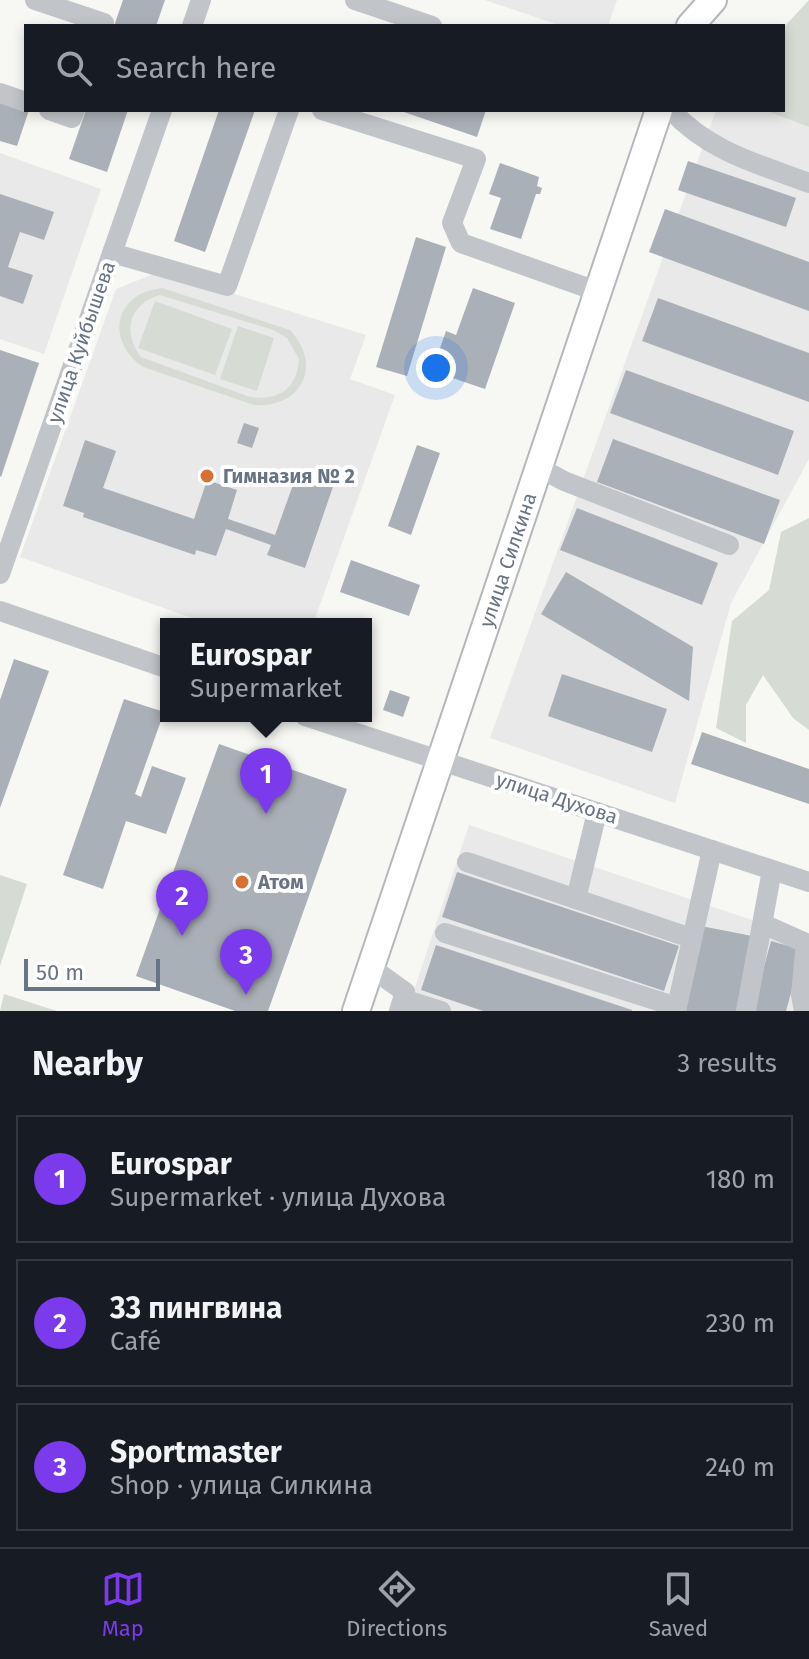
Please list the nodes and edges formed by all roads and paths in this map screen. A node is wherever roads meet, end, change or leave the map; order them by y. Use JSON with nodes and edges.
{"nodes":[{"id":1,"x":35,"y":0,"type":"edge"},
{"id":2,"x":201,"y":0,"type":"edge"},
{"id":3,"x":355,"y":0,"type":"edge"},
{"id":4,"x":713,"y":0,"type":"edge"},
{"id":5,"x":104,"y":24,"type":"edge"},
{"id":6,"x":193,"y":24,"type":"edge"},
{"id":7,"x":426,"y":24,"type":"edge"},
{"id":8,"x":692,"y":24,"type":"edge"},
{"id":9,"x":0,"y":93,"type":"edge"},
{"id":10,"x":24,"y":101,"type":"edge"},
{"id":11,"x":55,"y":112,"type":"edge"},
{"id":12,"x":74,"y":112,"type":"edge"},
{"id":13,"x":161,"y":112,"type":"edge"},
{"id":14,"x":288,"y":112,"type":"edge"},
{"id":15,"x":328,"y":112,"type":"edge"},
{"id":16,"x":658,"y":112,"type":"edge"},
{"id":17,"x":673,"y":112,"type":"edge"},
{"id":18,"x":809,"y":183,"type":"edge"},
{"id":19,"x":112,"y":253,"type":"junction"},
{"id":20,"x":599,"y":292,"type":"junction"},
{"id":21,"x":538,"y":467,"type":"junction"},
{"id":22,"x":729,"y":545,"type":"dead end"},
{"id":23,"x":0,"y":574,"type":"edge"},
{"id":24,"x":0,"y":611,"type":"edge"},
{"id":25,"x":160,"y":666,"type":"edge"},
{"id":26,"x":324,"y":722,"type":"edge"},
{"id":27,"x":440,"y":759,"type":"junction"},
{"id":28,"x":597,"y":812,"type":"junction"},
{"id":29,"x":712,"y":850,"type":"junction"},
{"id":30,"x":467,"y":862,"type":"dead end"},
{"id":31,"x":772,"y":870,"type":"junction"},
{"id":32,"x":809,"y":882,"type":"edge"},
{"id":33,"x":576,"y":899,"type":"junction"},
{"id":34,"x":763,"y":924,"type":"junction"},
{"id":35,"x":445,"y":933,"type":"dead end"},
{"id":36,"x":691,"y":938,"type":"junction"},
{"id":37,"x":370,"y":967,"type":"junction"},
{"id":38,"x":401,"y":1005,"type":"edge"},
{"id":39,"x":677,"y":1009,"type":"edge"},
{"id":40,"x":356,"y":1011,"type":"edge"},
{"id":41,"x":441,"y":1011,"type":"edge"},
{"id":42,"x":746,"y":1011,"type":"edge"},
{"id":43,"x":804,"y":1011,"type":"edge"}],
"edges":[{"from":1,"to":5,"type":"street"},
{"from":2,"to":6,"type":"street"},
{"from":3,"to":7,"type":"street"},
{"from":4,"to":8,"type":"main road"},
{"from":9,"to":10,"type":"street"},
{"from":11,"to":12,"type":"street"},
{"from":13,"to":19,"type":"street","name":"улица Куйбышева"},
{"from":14,"to":19,"type":"street"},
{"from":15,"to":20,"type":"street"},
{"from":16,"to":20,"type":"main road","name":"улица Силкина"},
{"from":17,"to":18,"type":"street"},
{"from":19,"to":23,"type":"street","name":"улица Куйбышева"},
{"from":20,"to":21,"type":"main road","name":"улица Силкина"},
{"from":21,"to":22,"type":"street"},
{"from":21,"to":27,"type":"main road","name":"улица Силкина"},
{"from":24,"to":25,"type":"street"},
{"from":26,"to":27,"type":"street","name":"улица Духова"},
{"from":27,"to":28,"type":"street","name":"улица Духова"},
{"from":27,"to":37,"type":"main road","name":"улица Силкина"},
{"from":28,"to":29,"type":"street","name":"улица Духова"},
{"from":28,"to":33,"type":"street"},
{"from":29,"to":31,"type":"street","name":"улица Духова"},
{"from":29,"to":36,"type":"street"},
{"from":30,"to":33,"type":"street"},
{"from":31,"to":32,"type":"street","name":"улица Духова"},
{"from":31,"to":34,"type":"street"},
{"from":33,"to":36,"type":"street"},
{"from":34,"to":42,"type":"street"},
{"from":34,"to":43,"type":"street"},
{"from":35,"to":39,"type":"street"},
{"from":36,"to":39,"type":"street"},
{"from":37,"to":38,"type":"street"},
{"from":37,"to":40,"type":"main road","name":"улица Силкина"},
{"from":38,"to":41,"type":"street"}]}
